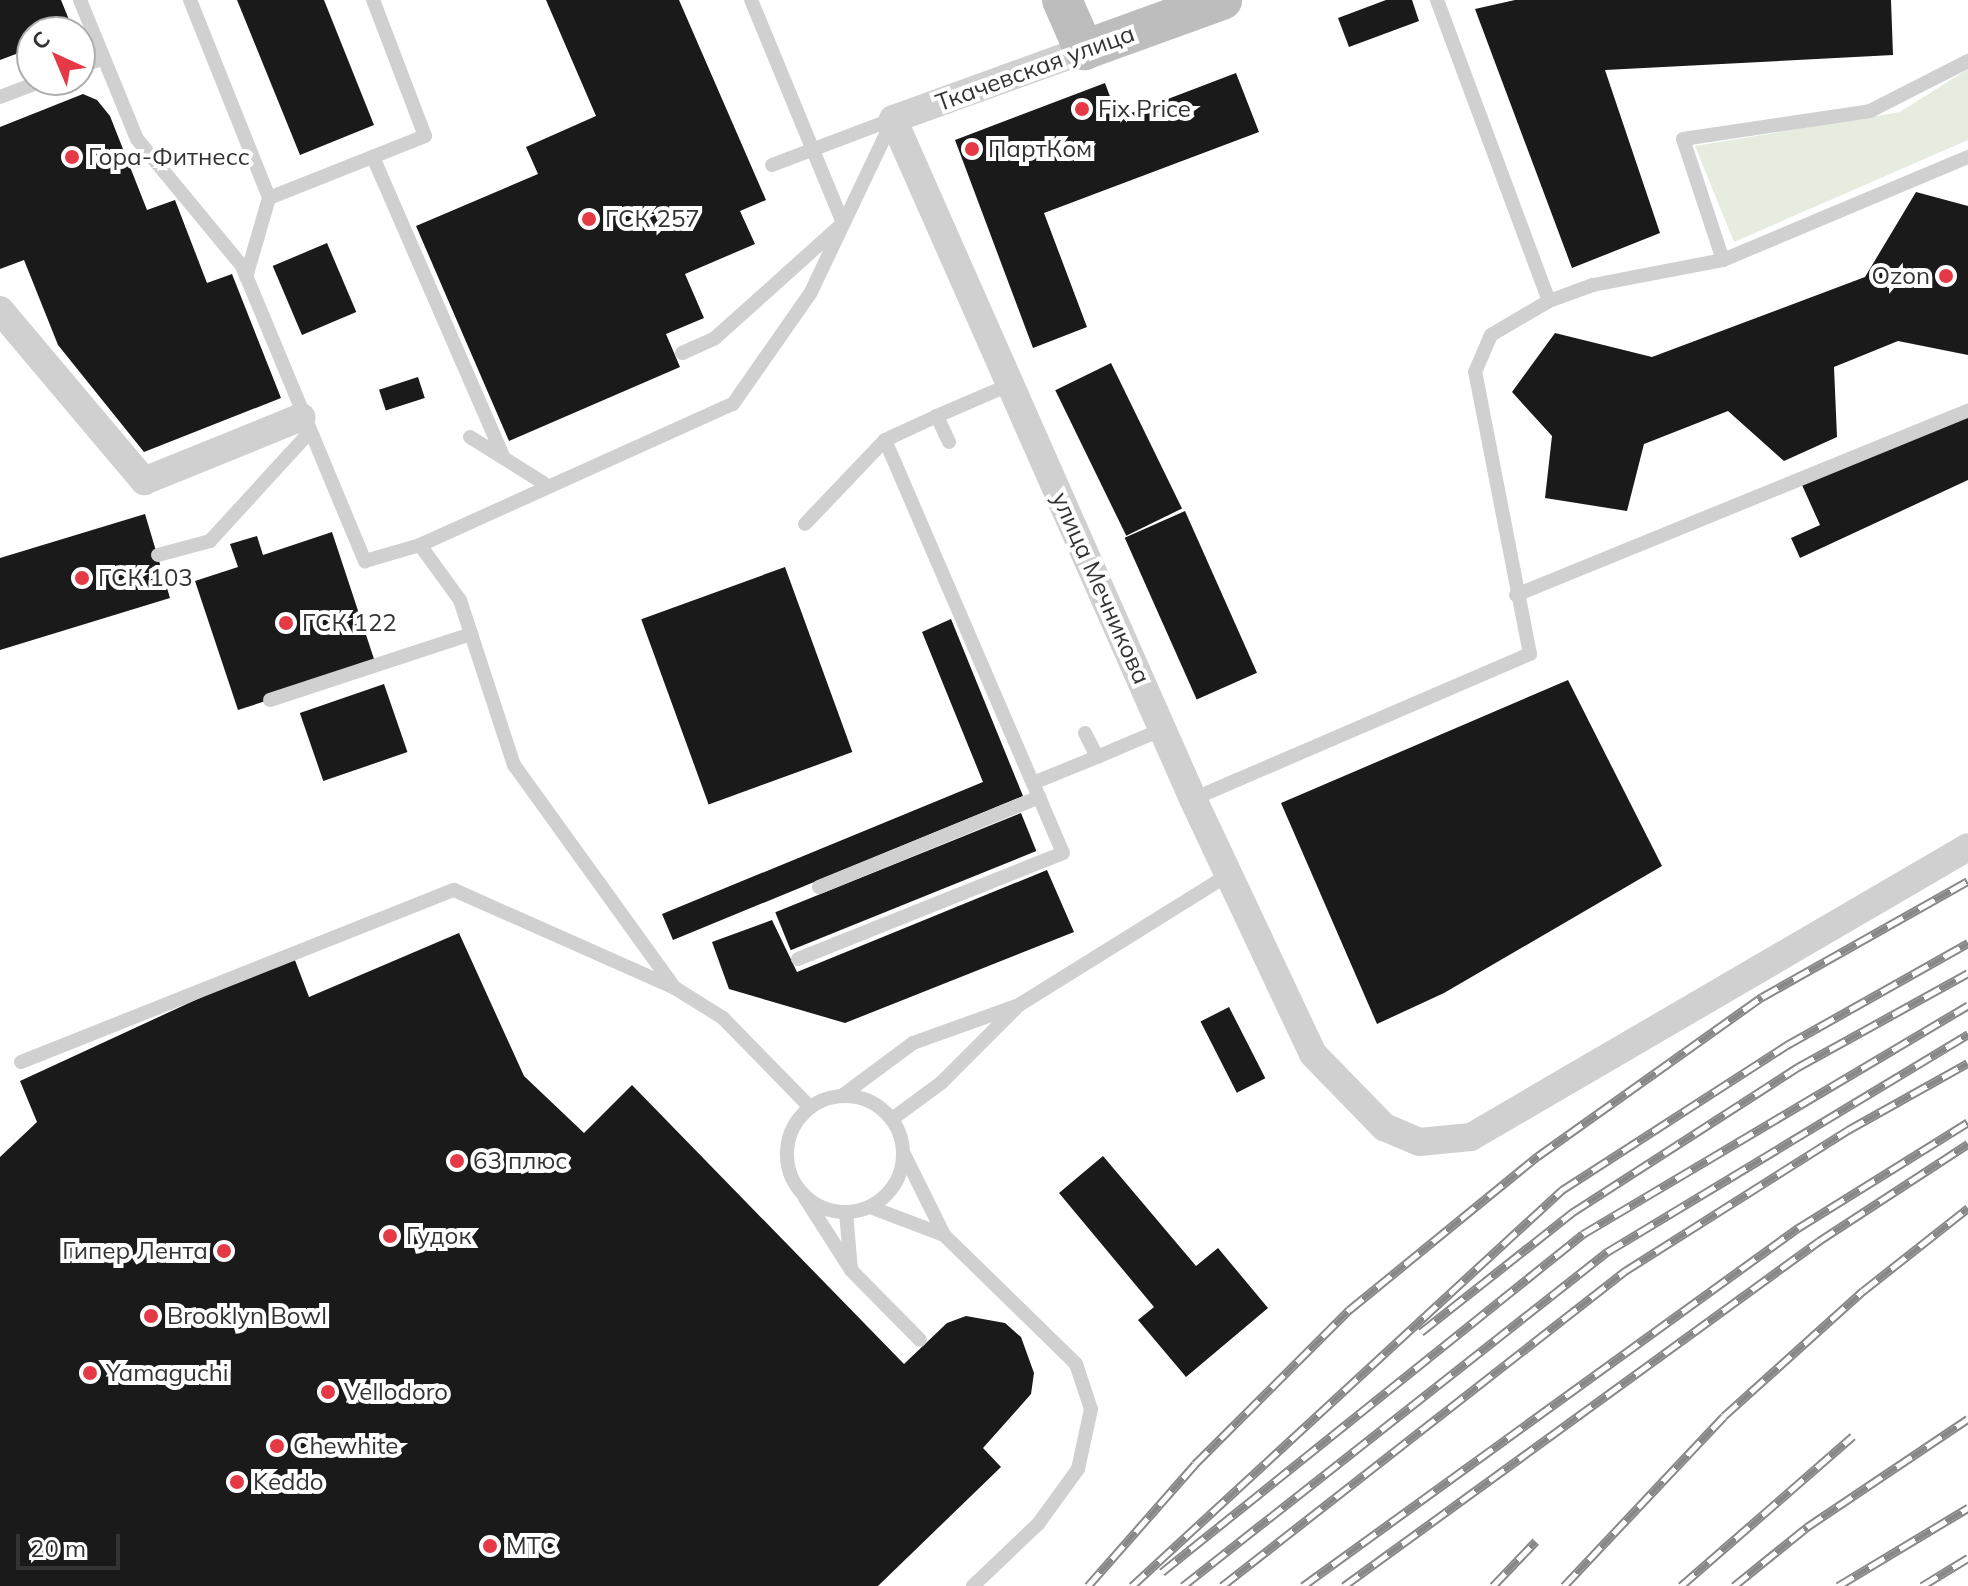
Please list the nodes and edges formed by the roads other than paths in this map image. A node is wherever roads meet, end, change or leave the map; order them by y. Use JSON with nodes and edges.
{"nodes":[{"id":1,"x":80,"y":0,"type":"edge"},
{"id":2,"x":190,"y":0,"type":"edge"},
{"id":3,"x":373,"y":0,"type":"edge"},
{"id":4,"x":751,"y":0,"type":"edge"},
{"id":5,"x":1062,"y":0,"type":"edge"},
{"id":6,"x":1222,"y":0,"type":"edge"},
{"id":7,"x":1437,"y":0,"type":"edge"},
{"id":8,"x":1084,"y":50,"type":"junction"},
{"id":9,"x":103,"y":58,"type":"junction"},
{"id":10,"x":96,"y":61,"type":"edge"},
{"id":11,"x":1968,"y":61,"type":"edge"},
{"id":12,"x":893,"y":119,"type":"junction"},
{"id":13,"x":812,"y":149,"type":"junction"},
{"id":14,"x":373,"y":157,"type":"junction"},
{"id":15,"x":1968,"y":157,"type":"edge"},
{"id":16,"x":772,"y":165,"type":"dead end"},
{"id":17,"x":269,"y":198,"type":"junction"},
{"id":18,"x":843,"y":223,"type":"junction"},
{"id":19,"x":1723,"y":260,"type":"junction"},
{"id":20,"x":246,"y":277,"type":"junction"},
{"id":21,"x":1549,"y":301,"type":"junction"},
{"id":22,"x":0,"y":310,"type":"edge"},
{"id":23,"x":682,"y":353,"type":"dead end"},
{"id":24,"x":1011,"y":384,"type":"junction"},
{"id":25,"x":1968,"y":411,"type":"edge"},
{"id":26,"x":937,"y":416,"type":"junction"},
{"id":27,"x":306,"y":425,"type":"junction"},
{"id":28,"x":470,"y":437,"type":"dead end"},
{"id":29,"x":885,"y":440,"type":"junction"},
{"id":30,"x":949,"y":442,"type":"dead end"},
{"id":31,"x":504,"y":458,"type":"junction"},
{"id":32,"x":548,"y":486,"type":"junction"},
{"id":33,"x":805,"y":524,"type":"dead end"},
{"id":34,"x":420,"y":545,"type":"junction"},
{"id":35,"x":158,"y":555,"type":"dead end"},
{"id":36,"x":1516,"y":595,"type":"junction"},
{"id":37,"x":471,"y":634,"type":"junction"},
{"id":38,"x":270,"y":700,"type":"dead end"},
{"id":39,"x":1163,"y":729,"type":"junction"},
{"id":40,"x":1085,"y":733,"type":"dead end"},
{"id":41,"x":1097,"y":757,"type":"junction"},
{"id":42,"x":1033,"y":783,"type":"junction"},
{"id":43,"x":1039,"y":797,"type":"junction"},
{"id":44,"x":1193,"y":799,"type":"junction"},
{"id":45,"x":1968,"y":847,"type":"edge"},
{"id":46,"x":1228,"y":875,"type":"junction"},
{"id":47,"x":819,"y":887,"type":"dead end"},
{"id":48,"x":798,"y":959,"type":"dead end"},
{"id":49,"x":675,"y":988,"type":"junction"},
{"id":50,"x":1019,"y":1005,"type":"junction"},
{"id":51,"x":21,"y":1062,"type":"dead end"},
{"id":52,"x":843,"y":1095,"type":"junction"},
{"id":53,"x":810,"y":1107,"type":"junction"},
{"id":54,"x":892,"y":1119,"type":"junction"},
{"id":55,"x":904,"y":1154,"type":"junction"},
{"id":56,"x":800,"y":1191,"type":"junction"},
{"id":57,"x":870,"y":1207,"type":"junction"},
{"id":58,"x":846,"y":1212,"type":"junction"},
{"id":59,"x":944,"y":1235,"type":"junction"},
{"id":60,"x":851,"y":1270,"type":"junction"},
{"id":61,"x":920,"y":1340,"type":"dead end"},
{"id":62,"x":973,"y":1586,"type":"edge"}],
"edges":[{"from":1,"to":9,"type":"lane"},
{"from":2,"to":17,"type":"lane"},
{"from":3,"to":14,"type":"lane"},
{"from":4,"to":13,"type":"lane"},
{"from":5,"to":8,"type":"main road"},
{"from":6,"to":8,"type":"main road","name":"Ткачевская улица"},
{"from":7,"to":21,"type":"lane"},
{"from":8,"to":12,"type":"street","name":"Ткачевская улица"},
{"from":9,"to":10,"type":"lane"},
{"from":9,"to":20,"type":"lane"},
{"from":11,"to":19,"type":"lane"},
{"from":12,"to":13,"type":"lane"},
{"from":12,"to":18,"type":"lane"},
{"from":12,"to":24,"type":"street","name":"улица Мечникова"},
{"from":13,"to":16,"type":"lane"},
{"from":13,"to":18,"type":"lane"},
{"from":14,"to":17,"type":"lane"},
{"from":14,"to":31,"type":"lane"},
{"from":15,"to":19,"type":"lane"},
{"from":17,"to":20,"type":"lane"},
{"from":18,"to":23,"type":"lane"},
{"from":18,"to":32,"type":"lane"},
{"from":19,"to":21,"type":"lane"},
{"from":20,"to":27,"type":"lane"},
{"from":21,"to":36,"type":"lane"},
{"from":22,"to":27,"type":"street"},
{"from":24,"to":26,"type":"lane"},
{"from":24,"to":39,"type":"street","name":"улица Мечникова"},
{"from":25,"to":36,"type":"lane"},
{"from":26,"to":29,"type":"lane"},
{"from":26,"to":30,"type":"lane"},
{"from":27,"to":34,"type":"lane"},
{"from":27,"to":35,"type":"lane"},
{"from":28,"to":31,"type":"lane"},
{"from":29,"to":33,"type":"lane"},
{"from":29,"to":42,"type":"lane"},
{"from":31,"to":32,"type":"lane"},
{"from":32,"to":34,"type":"lane"},
{"from":34,"to":37,"type":"lane"},
{"from":36,"to":44,"type":"lane"},
{"from":37,"to":38,"type":"lane"},
{"from":37,"to":49,"type":"lane"},
{"from":39,"to":41,"type":"lane"},
{"from":39,"to":44,"type":"street","name":"улица Мечникова"},
{"from":40,"to":41,"type":"lane"},
{"from":41,"to":42,"type":"lane"},
{"from":42,"to":43,"type":"lane"},
{"from":43,"to":47,"type":"lane"},
{"from":43,"to":48,"type":"lane"},
{"from":44,"to":46,"type":"street","name":"улица Мечникова"},
{"from":45,"to":46,"type":"street","name":"улица Мечникова"},
{"from":46,"to":50,"type":"lane"},
{"from":49,"to":51,"type":"lane"},
{"from":49,"to":53,"type":"lane"},
{"from":50,"to":52,"type":"lane"},
{"from":50,"to":54,"type":"lane"},
{"from":52,"to":53,"type":"lane"},
{"from":52,"to":54,"type":"lane"},
{"from":53,"to":56,"type":"lane"},
{"from":54,"to":55,"type":"lane"},
{"from":55,"to":57,"type":"lane"},
{"from":55,"to":59,"type":"lane"},
{"from":56,"to":58,"type":"lane"},
{"from":56,"to":60,"type":"lane"},
{"from":57,"to":58,"type":"lane"},
{"from":57,"to":59,"type":"lane"},
{"from":58,"to":60,"type":"lane"},
{"from":59,"to":62,"type":"lane"},
{"from":60,"to":61,"type":"lane"}]}
